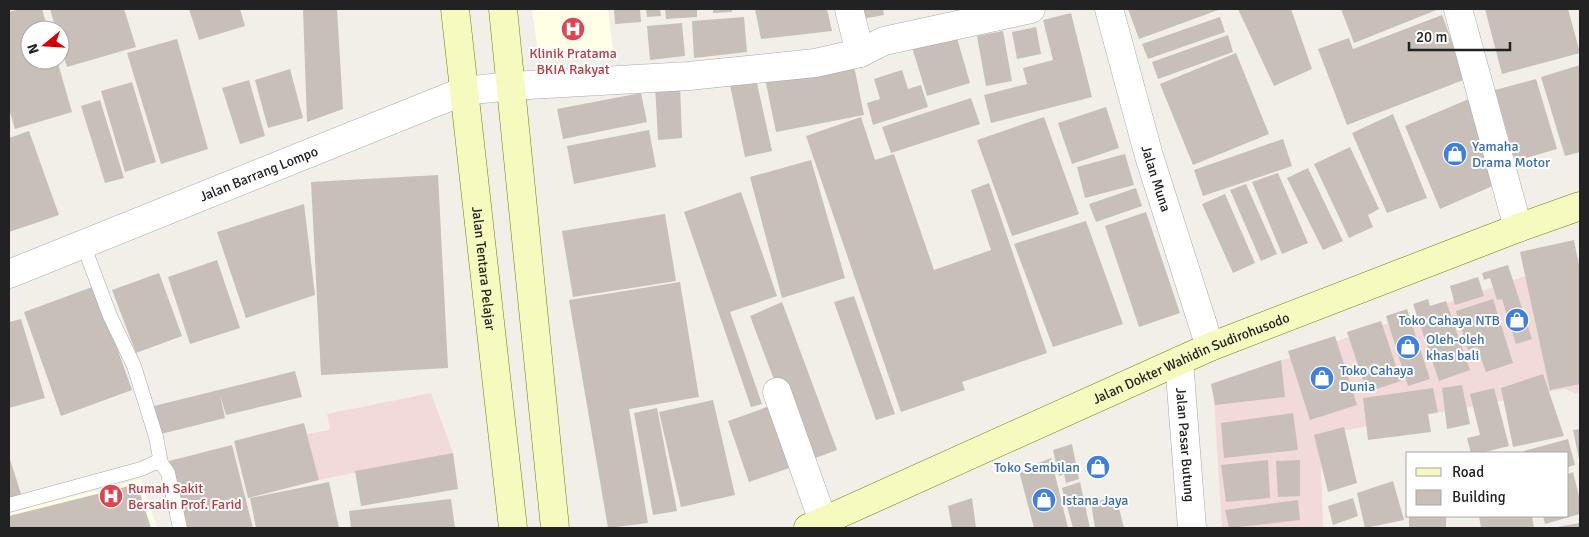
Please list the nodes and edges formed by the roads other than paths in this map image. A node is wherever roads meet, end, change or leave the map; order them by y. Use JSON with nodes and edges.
{"nodes":[{"id":1,"x":455,"y":9,"type":"edge"},
{"id":2,"x":503,"y":9,"type":"edge"},
{"id":3,"x":849,"y":9,"type":"edge"},
{"id":4,"x":1031,"y":9,"type":"edge"},
{"id":5,"x":1109,"y":9,"type":"edge"},
{"id":6,"x":1458,"y":9,"type":"edge"},
{"id":7,"x":860,"y":54,"type":"junction"},
{"id":8,"x":511,"y":86,"type":"junction"},
{"id":9,"x":464,"y":91,"type":"junction"},
{"id":10,"x":1580,"y":206,"type":"edge"},
{"id":11,"x":1518,"y":228,"type":"junction"},
{"id":12,"x":83,"y":244,"type":"junction"},
{"id":13,"x":9,"y":274,"type":"edge"},
{"id":14,"x":1210,"y":346,"type":"junction"},
{"id":15,"x":1179,"y":361,"type":"junction"},
{"id":16,"x":777,"y":392,"type":"dead end"},
{"id":17,"x":161,"y":463,"type":"junction"},
{"id":18,"x":9,"y":505,"type":"edge"},
{"id":19,"x":816,"y":524,"type":"edge"},
{"id":20,"x":180,"y":528,"type":"edge"},
{"id":21,"x":513,"y":528,"type":"edge"},
{"id":22,"x":555,"y":528,"type":"edge"},
{"id":23,"x":1192,"y":528,"type":"edge"}],
"edges":[{"from":1,"to":9,"type":"main road","name":"Jalan Tentara Pelajar"},
{"from":2,"to":8,"type":"main road"},
{"from":3,"to":7,"type":"street"},
{"from":4,"to":7,"type":"street","name":"Jalan Barrang Lompo"},
{"from":5,"to":14,"type":"street","name":"Jalan Muna"},
{"from":6,"to":11,"type":"street"},
{"from":7,"to":8,"type":"street","name":"Jalan Barrang Lompo"},
{"from":8,"to":9,"type":"street","name":"Jalan Barrang Lompo"},
{"from":8,"to":22,"type":"main road"},
{"from":9,"to":12,"type":"street","name":"Jalan Barrang Lompo"},
{"from":9,"to":21,"type":"main road","name":"Jalan Tentara Pelajar"},
{"from":10,"to":11,"type":"main road","name":"Jalan Dokter Wahidin Sudirohusodo"},
{"from":11,"to":14,"type":"main road","name":"Jalan Dokter Wahidin Sudirohusodo"},
{"from":12,"to":13,"type":"street","name":"Jalan Barrang Lompo"},
{"from":12,"to":17,"type":"lane"},
{"from":14,"to":15,"type":"main road","name":"Jalan Dokter Wahidin Sudirohusodo"},
{"from":15,"to":19,"type":"main road","name":"Jalan Dokter Wahidin Sudirohusodo"},
{"from":15,"to":23,"type":"street","name":"Jalan Pasar Butung"},
{"from":16,"to":19,"type":"street"},
{"from":17,"to":18,"type":"lane"},
{"from":17,"to":20,"type":"lane"}]}
